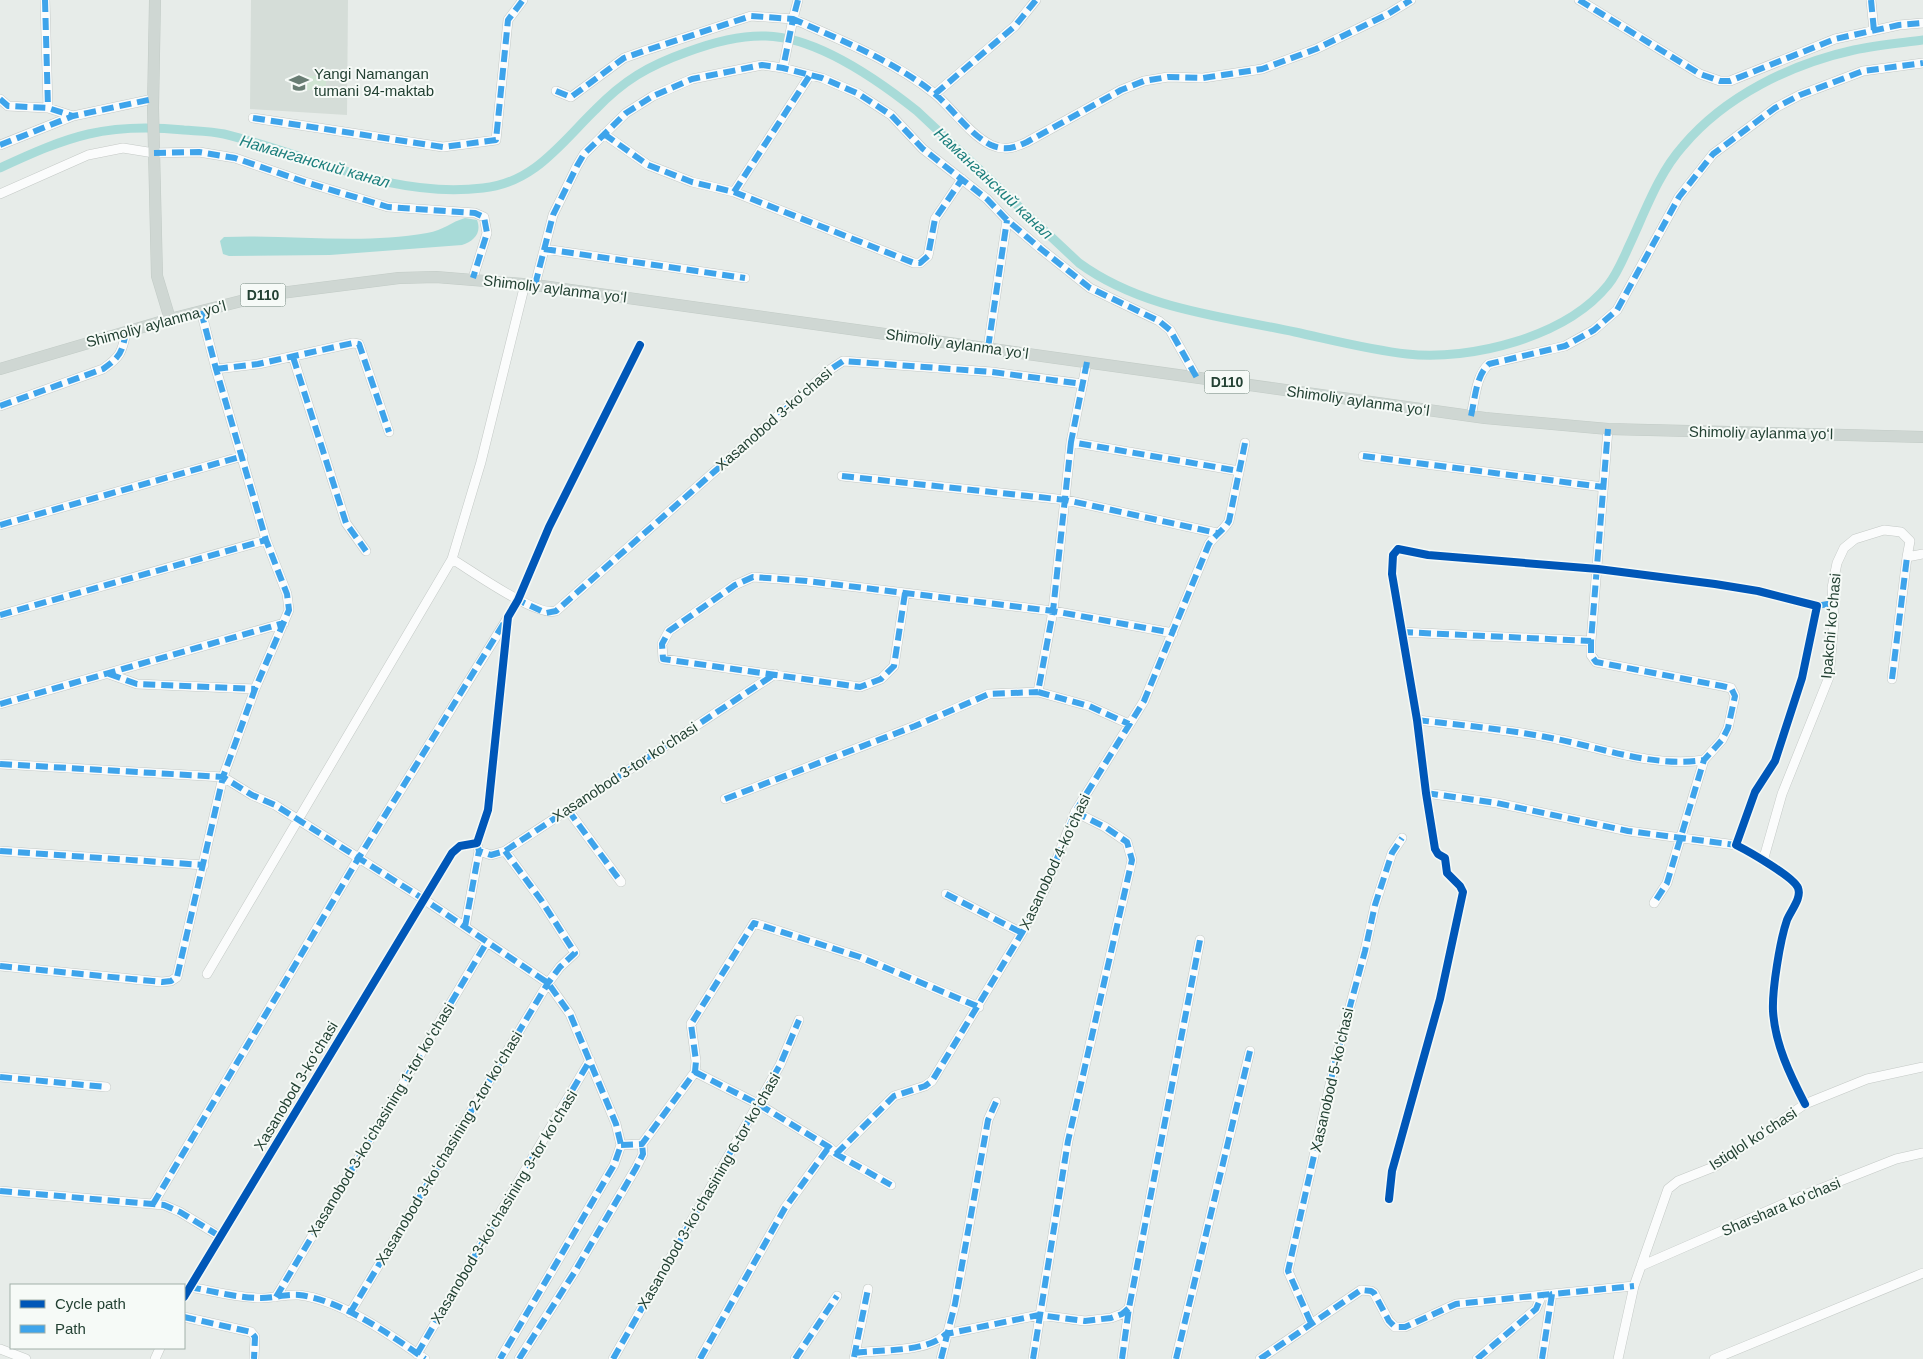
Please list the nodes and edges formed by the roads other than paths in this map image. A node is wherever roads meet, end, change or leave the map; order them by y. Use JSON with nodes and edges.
{"nodes":[{"id":1,"x":46,"y":0,"type":"edge"},
{"id":2,"x":155,"y":0,"type":"edge"},
{"id":3,"x":523,"y":0,"type":"edge"},
{"id":4,"x":798,"y":0,"type":"edge"},
{"id":5,"x":1036,"y":0,"type":"edge"},
{"id":6,"x":1411,"y":0,"type":"edge"},
{"id":7,"x":1579,"y":0,"type":"edge"},
{"id":8,"x":1871,"y":0,"type":"edge"},
{"id":9,"x":1923,"y":23,"type":"edge"},
{"id":10,"x":793,"y":24,"type":"junction"},
{"id":11,"x":1874,"y":31,"type":"junction"},
{"id":12,"x":1923,"y":62,"type":"edge"},
{"id":13,"x":784,"y":64,"type":"junction"},
{"id":14,"x":810,"y":75,"type":"junction"},
{"id":15,"x":556,"y":91,"type":"dead end"},
{"id":16,"x":934,"y":94,"type":"junction"},
{"id":17,"x":0,"y":99,"type":"edge"},
{"id":18,"x":153,"y":104,"type":"junction"},
{"id":19,"x":48,"y":108,"type":"junction"},
{"id":20,"x":73,"y":116,"type":"junction"},
{"id":21,"x":253,"y":118,"type":"dead end"},
{"id":22,"x":604,"y":134,"type":"junction"},
{"id":23,"x":0,"y":145,"type":"edge"},
{"id":24,"x":154,"y":151,"type":"junction"},
{"id":25,"x":962,"y":179,"type":"junction"},
{"id":26,"x":734,"y":192,"type":"junction"},
{"id":27,"x":0,"y":194,"type":"edge"},
{"id":28,"x":1007,"y":220,"type":"junction"},
{"id":29,"x":544,"y":249,"type":"junction"},
{"id":30,"x":473,"y":278,"type":"junction"},
{"id":31,"x":745,"y":278,"type":"dead end"},
{"id":32,"x":530,"y":285,"type":"junction"},
{"id":33,"x":201,"y":311,"type":"junction"},
{"id":34,"x":170,"y":319,"type":"junction"},
{"id":35,"x":126,"y":332,"type":"junction"},
{"id":36,"x":640,"y":345,"type":"dead end"},
{"id":37,"x":988,"y":348,"type":"junction"},
{"id":38,"x":293,"y":357,"type":"junction"},
{"id":39,"x":1087,"y":362,"type":"junction"},
{"id":40,"x":0,"y":369,"type":"edge"},
{"id":41,"x":216,"y":370,"type":"junction"},
{"id":42,"x":1198,"y":378,"type":"junction"},
{"id":43,"x":1083,"y":384,"type":"junction"},
{"id":44,"x":0,"y":406,"type":"edge"},
{"id":45,"x":1471,"y":416,"type":"junction"},
{"id":46,"x":1608,"y":429,"type":"junction"},
{"id":47,"x":389,"y":432,"type":"dead end"},
{"id":48,"x":1923,"y":437,"type":"edge"},
{"id":49,"x":1071,"y":442,"type":"junction"},
{"id":50,"x":1244,"y":443,"type":"dead end"},
{"id":51,"x":242,"y":456,"type":"junction"},
{"id":52,"x":1363,"y":456,"type":"dead end"},
{"id":53,"x":1239,"y":471,"type":"junction"},
{"id":54,"x":842,"y":476,"type":"dead end"},
{"id":55,"x":1603,"y":487,"type":"junction"},
{"id":56,"x":1066,"y":500,"type":"junction"},
{"id":57,"x":0,"y":525,"type":"edge"},
{"id":58,"x":1217,"y":533,"type":"junction"},
{"id":59,"x":266,"y":540,"type":"junction"},
{"id":60,"x":366,"y":551,"type":"dead end"},
{"id":61,"x":1923,"y":554,"type":"edge"},
{"id":62,"x":1907,"y":557,"type":"junction"},
{"id":63,"x":452,"y":559,"type":"junction"},
{"id":64,"x":1598,"y":569,"type":"junction"},
{"id":65,"x":906,"y":593,"type":"junction"},
{"id":66,"x":518,"y":600,"type":"junction"},
{"id":67,"x":1833,"y":603,"type":"junction"},
{"id":68,"x":1817,"y":606,"type":"junction"},
{"id":69,"x":1053,"y":611,"type":"junction"},
{"id":70,"x":0,"y":615,"type":"edge"},
{"id":71,"x":508,"y":616,"type":"junction"},
{"id":72,"x":284,"y":623,"type":"junction"},
{"id":73,"x":1401,"y":632,"type":"junction"},
{"id":74,"x":1173,"y":633,"type":"junction"},
{"id":75,"x":1591,"y":641,"type":"junction"},
{"id":76,"x":109,"y":674,"type":"junction"},
{"id":77,"x":775,"y":674,"type":"junction"},
{"id":78,"x":1892,"y":679,"type":"dead end"},
{"id":79,"x":255,"y":689,"type":"junction"},
{"id":80,"x":1038,"y":692,"type":"junction"},
{"id":81,"x":0,"y":704,"type":"edge"},
{"id":82,"x":1417,"y":720,"type":"junction"},
{"id":83,"x":1129,"y":724,"type":"junction"},
{"id":84,"x":1704,"y":760,"type":"junction"},
{"id":85,"x":0,"y":764,"type":"edge"},
{"id":86,"x":223,"y":778,"type":"junction"},
{"id":87,"x":1426,"y":793,"type":"junction"},
{"id":88,"x":725,"y":798,"type":"dead end"},
{"id":89,"x":568,"y":810,"type":"junction"},
{"id":90,"x":1075,"y":812,"type":"junction"},
{"id":91,"x":297,"y":820,"type":"junction"},
{"id":92,"x":1402,"y":838,"type":"dead end"},
{"id":93,"x":1680,"y":838,"type":"junction"},
{"id":94,"x":1736,"y":845,"type":"junction"},
{"id":95,"x":478,"y":847,"type":"junction"},
{"id":96,"x":0,"y":851,"type":"edge"},
{"id":97,"x":505,"y":851,"type":"junction"},
{"id":98,"x":358,"y":859,"type":"junction"},
{"id":99,"x":1763,"y":861,"type":"junction"},
{"id":100,"x":204,"y":865,"type":"junction"},
{"id":101,"x":621,"y":882,"type":"dead end"},
{"id":102,"x":946,"y":894,"type":"dead end"},
{"id":103,"x":425,"y":900,"type":"junction"},
{"id":104,"x":1654,"y":904,"type":"dead end"},
{"id":105,"x":464,"y":927,"type":"junction"},
{"id":106,"x":1022,"y":932,"type":"junction"},
{"id":107,"x":1200,"y":940,"type":"dead end"},
{"id":108,"x":487,"y":942,"type":"junction"},
{"id":109,"x":0,"y":966,"type":"edge"},
{"id":110,"x":207,"y":974,"type":"dead end"},
{"id":111,"x":548,"y":983,"type":"junction"},
{"id":112,"x":979,"y":1007,"type":"junction"},
{"id":113,"x":799,"y":1020,"type":"dead end"},
{"id":114,"x":1250,"y":1051,"type":"dead end"},
{"id":115,"x":590,"y":1060,"type":"junction"},
{"id":116,"x":1923,"y":1068,"type":"edge"},
{"id":117,"x":695,"y":1072,"type":"junction"},
{"id":118,"x":0,"y":1077,"type":"edge"},
{"id":119,"x":106,"y":1087,"type":"dead end"},
{"id":120,"x":996,"y":1102,"type":"dead end"},
{"id":121,"x":758,"y":1104,"type":"junction"},
{"id":122,"x":1805,"y":1104,"type":"junction"},
{"id":123,"x":642,"y":1144,"type":"junction"},
{"id":124,"x":621,"y":1145,"type":"junction"},
{"id":125,"x":829,"y":1147,"type":"junction"},
{"id":126,"x":1923,"y":1153,"type":"edge"},
{"id":127,"x":836,"y":1154,"type":"junction"},
{"id":128,"x":891,"y":1185,"type":"dead end"},
{"id":129,"x":0,"y":1191,"type":"edge"},
{"id":130,"x":1389,"y":1199,"type":"dead end"},
{"id":131,"x":153,"y":1204,"type":"junction"},
{"id":132,"x":220,"y":1237,"type":"junction"},
{"id":133,"x":1641,"y":1266,"type":"junction"},
{"id":134,"x":1923,"y":1274,"type":"edge"},
{"id":135,"x":1634,"y":1286,"type":"junction"},
{"id":136,"x":189,"y":1287,"type":"junction"},
{"id":137,"x":868,"y":1289,"type":"dead end"},
{"id":138,"x":1552,"y":1294,"type":"junction"},
{"id":139,"x":185,"y":1295,"type":"edge"},
{"id":140,"x":1542,"y":1295,"type":"junction"},
{"id":141,"x":837,"y":1296,"type":"dead end"},
{"id":142,"x":276,"y":1297,"type":"junction"},
{"id":143,"x":1128,"y":1308,"type":"junction"},
{"id":144,"x":350,"y":1313,"type":"junction"},
{"id":145,"x":1039,"y":1315,"type":"junction"},
{"id":146,"x":185,"y":1317,"type":"edge"},
{"id":147,"x":1311,"y":1324,"type":"junction"},
{"id":148,"x":946,"y":1334,"type":"junction"},
{"id":149,"x":0,"y":1349,"type":"edge"},
{"id":150,"x":421,"y":1356,"type":"edge"},
{"id":151,"x":855,"y":1356,"type":"edge"},
{"id":152,"x":26,"y":1359,"type":"edge"},
{"id":153,"x":254,"y":1359,"type":"edge"},
{"id":154,"x":500,"y":1359,"type":"edge"},
{"id":155,"x":519,"y":1359,"type":"edge"},
{"id":156,"x":614,"y":1359,"type":"edge"},
{"id":157,"x":700,"y":1359,"type":"edge"},
{"id":158,"x":795,"y":1359,"type":"edge"},
{"id":159,"x":941,"y":1359,"type":"edge"},
{"id":160,"x":1033,"y":1359,"type":"edge"},
{"id":161,"x":1122,"y":1359,"type":"edge"},
{"id":162,"x":1176,"y":1359,"type":"edge"},
{"id":163,"x":1260,"y":1359,"type":"edge"},
{"id":164,"x":1476,"y":1359,"type":"edge"},
{"id":165,"x":1542,"y":1359,"type":"edge"},
{"id":166,"x":1618,"y":1359,"type":"edge"},
{"id":167,"x":1714,"y":1359,"type":"edge"}],
"edges":[{"from":1,"to":19,"type":"street"},
{"from":2,"to":18,"type":"main road"},
{"from":3,"to":21,"type":"street"},
{"from":4,"to":10,"type":"street"},
{"from":5,"to":16,"type":"street"},
{"from":6,"to":16,"type":"street"},
{"from":7,"to":11,"type":"street"},
{"from":8,"to":11,"type":"street"},
{"from":9,"to":11,"type":"street"},
{"from":10,"to":13,"type":"street"},
{"from":10,"to":15,"type":"street"},
{"from":10,"to":16,"type":"street"},
{"from":12,"to":45,"type":"street"},
{"from":13,"to":14,"type":"street"},
{"from":13,"to":22,"type":"street"},
{"from":14,"to":25,"type":"street"},
{"from":14,"to":26,"type":"street"},
{"from":17,"to":19,"type":"street"},
{"from":18,"to":20,"type":"street"},
{"from":18,"to":24,"type":"main road"},
{"from":19,"to":20,"type":"street"},
{"from":20,"to":23,"type":"street"},
{"from":22,"to":26,"type":"street"},
{"from":22,"to":29,"type":"street"},
{"from":24,"to":27,"type":"street"},
{"from":24,"to":30,"type":"street"},
{"from":24,"to":34,"type":"main road"},
{"from":25,"to":26,"type":"street"},
{"from":25,"to":28,"type":"street"},
{"from":28,"to":37,"type":"street"},
{"from":28,"to":42,"type":"street"},
{"from":29,"to":31,"type":"street"},
{"from":29,"to":32,"type":"street"},
{"from":30,"to":32,"type":"main road","name":"Shimoliy aylanma yoʻl","number":"D110"},
{"from":30,"to":33,"type":"main road","name":"Shimoliy aylanma yoʻl","number":"D110"},
{"from":32,"to":37,"type":"main road","name":"Shimoliy aylanma yoʻl","number":"D110"},
{"from":32,"to":63,"type":"street"},
{"from":33,"to":34,"type":"main road","name":"Shimoliy aylanma yoʻl","number":"D110"},
{"from":33,"to":41,"type":"street"},
{"from":34,"to":35,"type":"main road","name":"Shimoliy aylanma yoʻl","number":"D110"},
{"from":35,"to":40,"type":"main road","name":"Shimoliy aylanma yoʻl","number":"D110"},
{"from":35,"to":44,"type":"street"},
{"from":36,"to":66,"type":"street"},
{"from":37,"to":39,"type":"main road","name":"Shimoliy aylanma yoʻl","number":"D110"},
{"from":38,"to":41,"type":"street"},
{"from":38,"to":47,"type":"street"},
{"from":38,"to":60,"type":"street"},
{"from":39,"to":42,"type":"main road","name":"Shimoliy aylanma yoʻl","number":"D110"},
{"from":39,"to":43,"type":"street"},
{"from":41,"to":51,"type":"street"},
{"from":42,"to":45,"type":"main road","name":"Shimoliy aylanma yoʻl","number":"D110"},
{"from":43,"to":49,"type":"street"},
{"from":43,"to":66,"type":"street","name":"Xasanobod 3-koʻchasi"},
{"from":45,"to":46,"type":"main road","name":"Shimoliy aylanma yoʻl","number":"D110"},
{"from":46,"to":48,"type":"main road","name":"Shimoliy aylanma yoʻl","number":"D110"},
{"from":46,"to":55,"type":"street"},
{"from":49,"to":53,"type":"street"},
{"from":49,"to":56,"type":"street"},
{"from":50,"to":53,"type":"street","name":"Xasanobod 4-koʻchasi"},
{"from":51,"to":57,"type":"street"},
{"from":51,"to":59,"type":"street"},
{"from":52,"to":55,"type":"street"},
{"from":53,"to":58,"type":"street","name":"Xasanobod 4-koʻchasi"},
{"from":54,"to":56,"type":"street"},
{"from":55,"to":64,"type":"street"},
{"from":56,"to":58,"type":"street"},
{"from":56,"to":69,"type":"street"},
{"from":58,"to":74,"type":"street","name":"Xasanobod 4-koʻchasi"},
{"from":59,"to":70,"type":"street"},
{"from":59,"to":72,"type":"street"},
{"from":61,"to":62,"type":"street"},
{"from":62,"to":67,"type":"street","name":"Ipakchi koʻchasi"},
{"from":62,"to":78,"type":"street"},
{"from":63,"to":66,"type":"street","name":"Xasanobod 3-koʻchasi"},
{"from":63,"to":91,"type":"street"},
{"from":64,"to":68,"type":"street"},
{"from":64,"to":73,"type":"street"},
{"from":64,"to":75,"type":"street"},
{"from":65,"to":69,"type":"street"},
{"from":65,"to":77,"type":"street"},
{"from":65,"to":77,"type":"street"},
{"from":66,"to":71,"type":"street"},
{"from":67,"to":68,"type":"street"},
{"from":67,"to":99,"type":"street","name":"Ipakchi koʻchasi"},
{"from":68,"to":94,"type":"street"},
{"from":69,"to":74,"type":"street"},
{"from":69,"to":80,"type":"street"},
{"from":71,"to":95,"type":"street"},
{"from":71,"to":98,"type":"street"},
{"from":72,"to":76,"type":"street"},
{"from":72,"to":79,"type":"street"},
{"from":73,"to":75,"type":"street"},
{"from":73,"to":82,"type":"street"},
{"from":74,"to":83,"type":"street","name":"Xasanobod 4-koʻchasi"},
{"from":75,"to":84,"type":"street"},
{"from":76,"to":79,"type":"street"},
{"from":76,"to":81,"type":"street"},
{"from":77,"to":89,"type":"street","name":"Xasanobod 3-tor koʻchasi"},
{"from":79,"to":86,"type":"street"},
{"from":80,"to":83,"type":"street"},
{"from":80,"to":88,"type":"street"},
{"from":82,"to":84,"type":"street"},
{"from":82,"to":87,"type":"street"},
{"from":83,"to":90,"type":"street","name":"Xasanobod 4-koʻchasi"},
{"from":84,"to":93,"type":"street"},
{"from":85,"to":86,"type":"street"},
{"from":86,"to":91,"type":"street"},
{"from":86,"to":100,"type":"street"},
{"from":87,"to":93,"type":"street"},
{"from":87,"to":130,"type":"street"},
{"from":89,"to":97,"type":"street","name":"Xasanobod 3-tor koʻchasi"},
{"from":89,"to":101,"type":"street"},
{"from":90,"to":106,"type":"street","name":"Xasanobod 4-koʻchasi"},
{"from":90,"to":145,"type":"street"},
{"from":91,"to":98,"type":"street"},
{"from":91,"to":110,"type":"street"},
{"from":92,"to":147,"type":"street","name":"Xasanobod 5-koʻchasi"},
{"from":93,"to":94,"type":"street"},
{"from":93,"to":104,"type":"street"},
{"from":94,"to":99,"type":"street"},
{"from":95,"to":97,"type":"street"},
{"from":95,"to":103,"type":"street","name":"Xasanobod 3-koʻchasi"},
{"from":95,"to":105,"type":"street"},
{"from":96,"to":100,"type":"street"},
{"from":97,"to":111,"type":"street","name":"Xasanobod 3-koʻchasining 2-tor koʻchasi"},
{"from":98,"to":103,"type":"street"},
{"from":98,"to":131,"type":"street"},
{"from":99,"to":122,"type":"street"},
{"from":100,"to":109,"type":"street"},
{"from":102,"to":106,"type":"street"},
{"from":103,"to":105,"type":"street"},
{"from":103,"to":132,"type":"street","name":"Xasanobod 3-koʻchasi"},
{"from":105,"to":108,"type":"street"},
{"from":106,"to":112,"type":"street","name":"Xasanobod 4-koʻchasi"},
{"from":107,"to":143,"type":"street"},
{"from":108,"to":111,"type":"street"},
{"from":108,"to":142,"type":"street","name":"Xasanobod 3-koʻchasining 1-tor koʻchasi"},
{"from":111,"to":115,"type":"street"},
{"from":111,"to":144,"type":"street","name":"Xasanobod 3-koʻchasining 2-tor koʻchasi"},
{"from":112,"to":117,"type":"street"},
{"from":112,"to":127,"type":"street","name":"Xasanobod 4-koʻchasi"},
{"from":113,"to":121,"type":"street","name":"Xasanobod 3-koʻchasining 6-tor koʻchasi"},
{"from":114,"to":162,"type":"street"},
{"from":115,"to":124,"type":"street"},
{"from":115,"to":150,"type":"street","name":"Xasanobod 3-koʻchasining 3-tor koʻchasi"},
{"from":116,"to":122,"type":"street","name":"Istiqlol koʻchasi"},
{"from":117,"to":121,"type":"street"},
{"from":117,"to":123,"type":"street"},
{"from":118,"to":119,"type":"street"},
{"from":120,"to":148,"type":"street"},
{"from":121,"to":125,"type":"street"},
{"from":121,"to":156,"type":"street","name":"Xasanobod 3-koʻchasining 6-tor koʻchasi"},
{"from":122,"to":133,"type":"street","name":"Istiqlol koʻchasi"},
{"from":123,"to":124,"type":"street"},
{"from":123,"to":155,"type":"street"},
{"from":124,"to":154,"type":"street"},
{"from":125,"to":127,"type":"street"},
{"from":125,"to":157,"type":"street"},
{"from":126,"to":133,"type":"street","name":"Sharshara koʻchasi"},
{"from":127,"to":128,"type":"street"},
{"from":129,"to":131,"type":"street"},
{"from":131,"to":132,"type":"street"},
{"from":132,"to":136,"type":"street","name":"Xasanobod 3-koʻchasi"},
{"from":133,"to":135,"type":"street","name":"Istiqlol koʻchasi"},
{"from":134,"to":167,"type":"street"},
{"from":135,"to":138,"type":"street"},
{"from":135,"to":166,"type":"street","name":"Istiqlol koʻchasi"},
{"from":136,"to":139,"type":"street","name":"Xasanobod 3-koʻchasi"},
{"from":136,"to":142,"type":"street"},
{"from":137,"to":151,"type":"street"},
{"from":138,"to":140,"type":"street"},
{"from":138,"to":165,"type":"street"},
{"from":140,"to":147,"type":"street"},
{"from":140,"to":164,"type":"street"},
{"from":141,"to":158,"type":"street"},
{"from":142,"to":144,"type":"street"},
{"from":143,"to":145,"type":"street"},
{"from":143,"to":161,"type":"street"},
{"from":144,"to":150,"type":"street"},
{"from":145,"to":148,"type":"street"},
{"from":145,"to":160,"type":"street"},
{"from":146,"to":153,"type":"street"},
{"from":147,"to":163,"type":"street"},
{"from":148,"to":151,"type":"street"},
{"from":148,"to":159,"type":"street"},
{"from":149,"to":152,"type":"street"}]}
